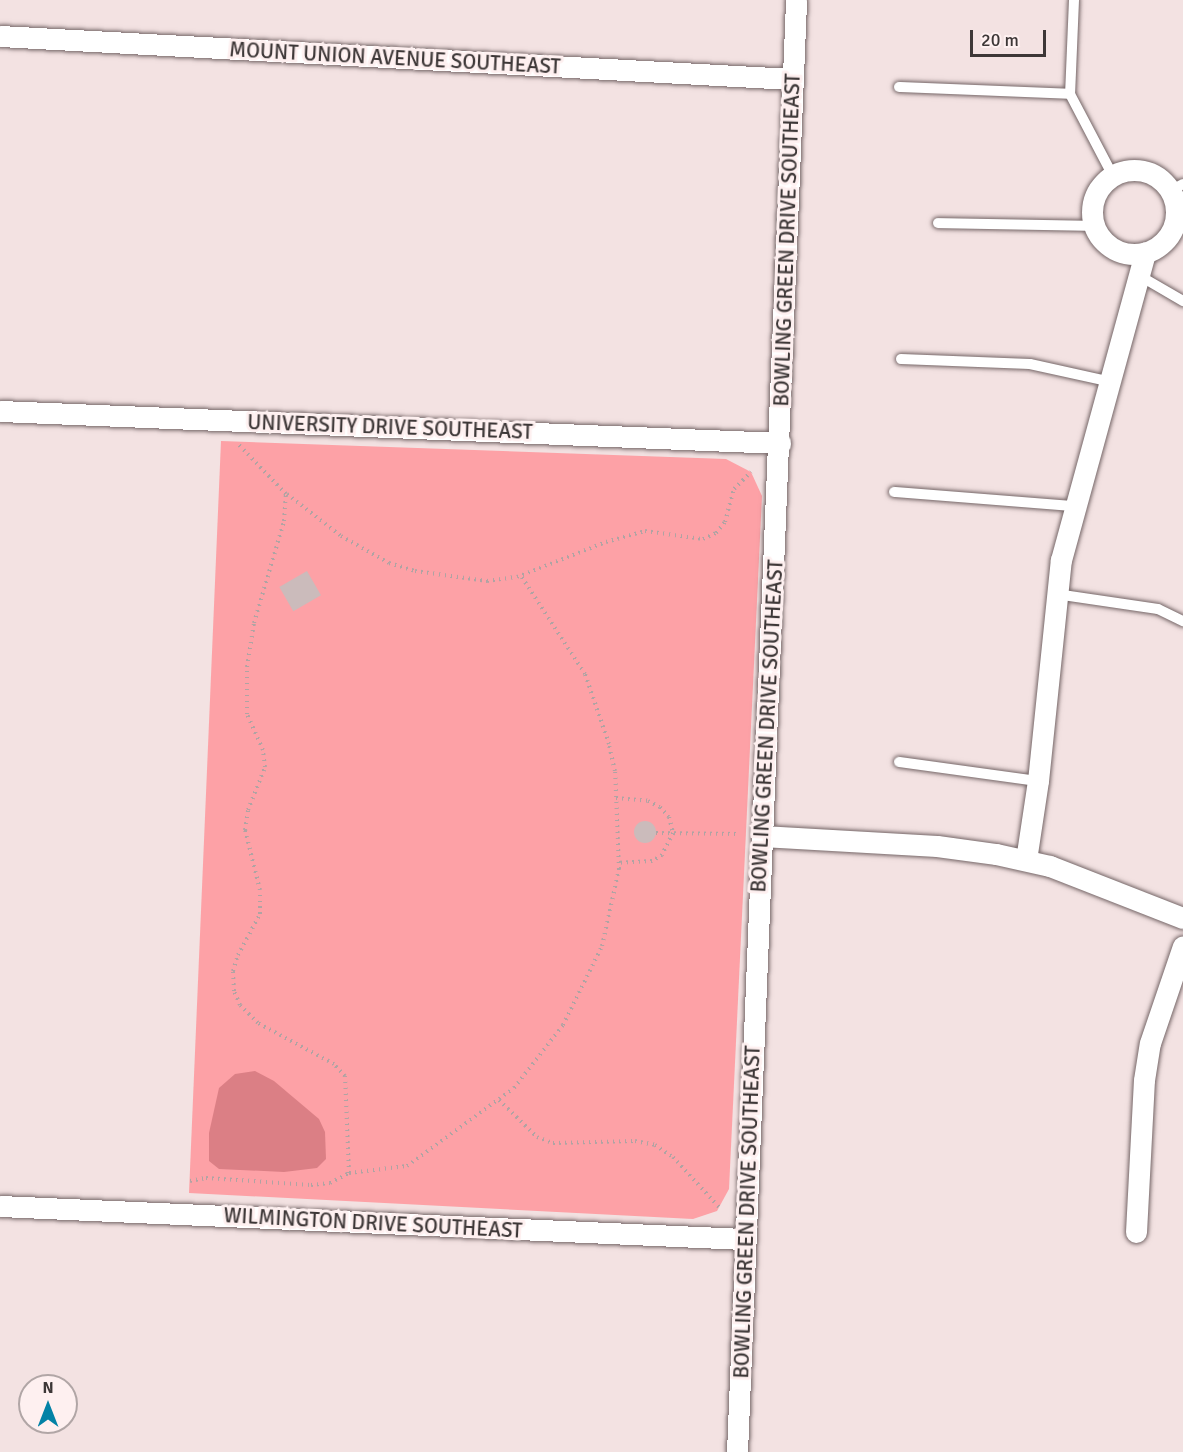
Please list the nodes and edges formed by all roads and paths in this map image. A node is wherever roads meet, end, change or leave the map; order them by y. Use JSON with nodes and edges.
{"nodes":[{"id":1,"x":796,"y":0,"type":"edge"},
{"id":2,"x":1074,"y":0,"type":"edge"},
{"id":3,"x":0,"y":36,"type":"edge"},
{"id":4,"x":791,"y":79,"type":"junction"},
{"id":5,"x":899,"y":87,"type":"dead end"},
{"id":6,"x":1070,"y":94,"type":"junction"},
{"id":7,"x":1113,"y":176,"type":"junction"},
{"id":8,"x":1176,"y":188,"type":"edge"},
{"id":9,"x":938,"y":223,"type":"dead end"},
{"id":10,"x":1094,"y":226,"type":"junction"},
{"id":11,"x":1145,"y":252,"type":"junction"},
{"id":12,"x":1140,"y":276,"type":"junction"},
{"id":13,"x":1183,"y":301,"type":"edge"},
{"id":14,"x":901,"y":359,"type":"dead end"},
{"id":15,"x":1111,"y":382,"type":"junction"},
{"id":16,"x":0,"y":411,"type":"edge"},
{"id":17,"x":236,"y":442,"type":"dead end"},
{"id":18,"x":780,"y":443,"type":"junction"},
{"id":19,"x":751,"y":472,"type":"dead end"},
{"id":20,"x":894,"y":492,"type":"dead end"},
{"id":21,"x":286,"y":494,"type":"junction"},
{"id":22,"x":1073,"y":506,"type":"junction"},
{"id":23,"x":521,"y":576,"type":"junction"},
{"id":24,"x":1056,"y":594,"type":"junction"},
{"id":25,"x":1183,"y":621,"type":"edge"},
{"id":26,"x":899,"y":762,"type":"dead end"},
{"id":27,"x":1038,"y":781,"type":"junction"},
{"id":28,"x":616,"y":798,"type":"junction"},
{"id":29,"x":656,"y":833,"type":"dead end"},
{"id":30,"x":673,"y":833,"type":"junction"},
{"id":31,"x":754,"y":835,"type":"junction"},
{"id":32,"x":1026,"y":860,"type":"junction"},
{"id":33,"x":619,"y":863,"type":"junction"},
{"id":34,"x":1183,"y":918,"type":"edge"},
{"id":35,"x":1183,"y":946,"type":"edge"},
{"id":36,"x":499,"y":1100,"type":"junction"},
{"id":37,"x":349,"y":1173,"type":"junction"},
{"id":38,"x":190,"y":1181,"type":"dead end"},
{"id":39,"x":0,"y":1206,"type":"edge"},
{"id":40,"x":719,"y":1207,"type":"dead end"},
{"id":41,"x":1136,"y":1232,"type":"dead end"},
{"id":42,"x":745,"y":1239,"type":"junction"},
{"id":43,"x":737,"y":1452,"type":"edge"}],
"edges":[{"from":1,"to":4,"type":"street","name":"BOWLING GREEN DRIVE SOUTHEAST"},
{"from":2,"to":6,"type":"lane"},
{"from":3,"to":4,"type":"street","name":"MOUNT UNION AVENUE SOUTHEAST"},
{"from":4,"to":18,"type":"street","name":"BOWLING GREEN DRIVE SOUTHEAST"},
{"from":5,"to":6,"type":"lane"},
{"from":6,"to":7,"type":"lane"},
{"from":7,"to":8,"type":"street"},
{"from":7,"to":10,"type":"street"},
{"from":8,"to":11,"type":"street"},
{"from":9,"to":10,"type":"lane"},
{"from":10,"to":11,"type":"street"},
{"from":11,"to":12,"type":"street"},
{"from":12,"to":13,"type":"lane"},
{"from":12,"to":15,"type":"street"},
{"from":14,"to":15,"type":"lane"},
{"from":15,"to":22,"type":"street"},
{"from":16,"to":18,"type":"street","name":"UNIVERSITY DRIVE SOUTHEAST"},
{"from":17,"to":21,"type":"path"},
{"from":18,"to":31,"type":"street","name":"BOWLING GREEN DRIVE SOUTHEAST"},
{"from":19,"to":23,"type":"path"},
{"from":20,"to":22,"type":"lane"},
{"from":21,"to":23,"type":"path"},
{"from":21,"to":37,"type":"path"},
{"from":22,"to":24,"type":"street"},
{"from":23,"to":28,"type":"path"},
{"from":24,"to":25,"type":"lane"},
{"from":24,"to":27,"type":"street"},
{"from":26,"to":27,"type":"lane"},
{"from":27,"to":32,"type":"street"},
{"from":28,"to":30,"type":"path"},
{"from":28,"to":33,"type":"path"},
{"from":29,"to":30,"type":"path"},
{"from":30,"to":31,"type":"path"},
{"from":30,"to":33,"type":"path"},
{"from":31,"to":32,"type":"street"},
{"from":31,"to":42,"type":"street","name":"BOWLING GREEN DRIVE SOUTHEAST"},
{"from":32,"to":34,"type":"street"},
{"from":33,"to":36,"type":"path"},
{"from":35,"to":41,"type":"street"},
{"from":36,"to":37,"type":"path"},
{"from":36,"to":40,"type":"path"},
{"from":37,"to":38,"type":"path"},
{"from":39,"to":42,"type":"street","name":"WILMINGTON DRIVE SOUTHEAST"},
{"from":42,"to":43,"type":"street","name":"BOWLING GREEN DRIVE SOUTHEAST"}]}
